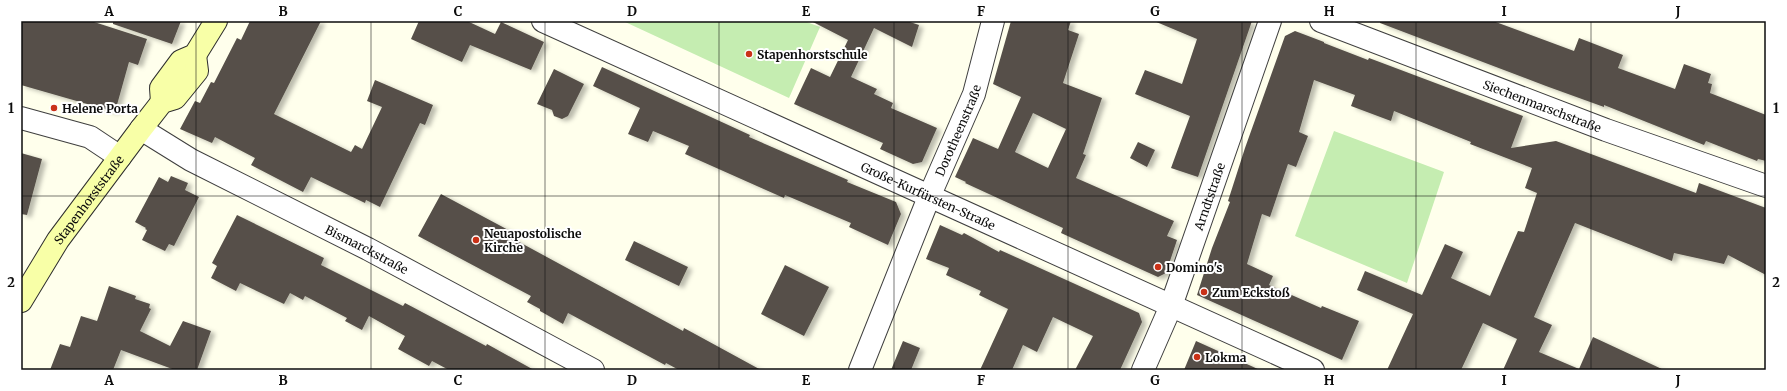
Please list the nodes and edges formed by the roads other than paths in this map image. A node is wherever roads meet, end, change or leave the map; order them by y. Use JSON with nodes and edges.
{"nodes":[{"id":1,"x":216,"y":21,"type":"edge"},
{"id":2,"x":544,"y":21,"type":"edge"},
{"id":3,"x":993,"y":21,"type":"edge"},
{"id":4,"x":1270,"y":21,"type":"edge"},
{"id":5,"x":1321,"y":21,"type":"edge"},
{"id":6,"x":21,"y":118,"type":"edge"},
{"id":7,"x":141,"y":129,"type":"junction"},
{"id":8,"x":120,"y":157,"type":"junction"},
{"id":9,"x":1766,"y":186,"type":"edge"},
{"id":10,"x":930,"y":197,"type":"junction"},
{"id":11,"x":21,"y":301,"type":"edge"},
{"id":12,"x":1171,"y":306,"type":"junction"},
{"id":13,"x":593,"y":370,"type":"edge"},
{"id":14,"x":860,"y":370,"type":"edge"},
{"id":15,"x":1142,"y":370,"type":"edge"},
{"id":16,"x":1313,"y":370,"type":"edge"}],
"edges":[{"from":1,"to":7,"type":"main road","name":"Stapenhorststraße"},
{"from":2,"to":10,"type":"street","name":"Große-Kurfürsten-Straße"},
{"from":3,"to":10,"type":"street","name":"Dorotheenstraße"},
{"from":4,"to":12,"type":"street","name":"Arndtstraße"},
{"from":5,"to":9,"type":"street","name":"Siechenmarschstraße"},
{"from":6,"to":8,"type":"street"},
{"from":7,"to":8,"type":"main road","name":"Stapenhorststraße"},
{"from":7,"to":13,"type":"street","name":"Bismarckstraße"},
{"from":8,"to":11,"type":"main road","name":"Stapenhorststraße"},
{"from":10,"to":12,"type":"street","name":"Große-Kurfürsten-Straße"},
{"from":10,"to":14,"type":"street","name":"Dorotheenstraße"},
{"from":12,"to":15,"type":"street","name":"Arndtstraße"},
{"from":12,"to":16,"type":"street","name":"Große-Kurfürsten-Straße"}]}
